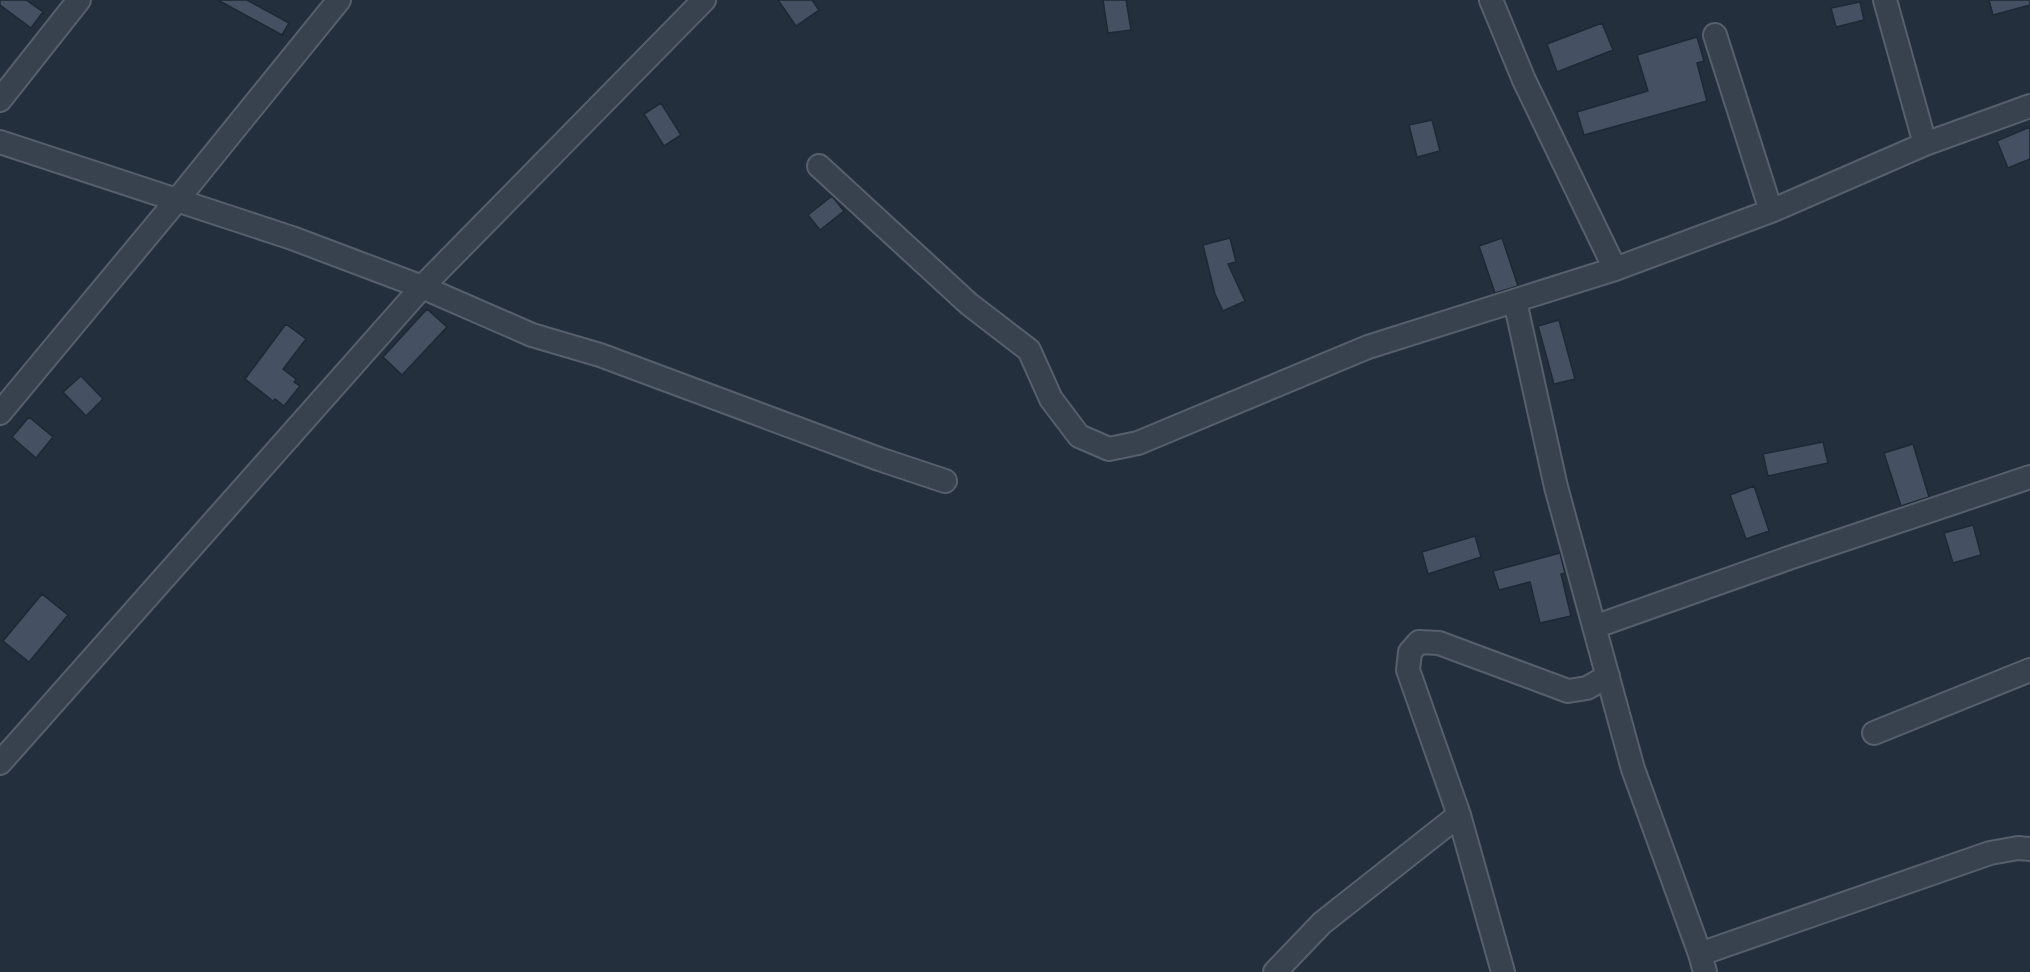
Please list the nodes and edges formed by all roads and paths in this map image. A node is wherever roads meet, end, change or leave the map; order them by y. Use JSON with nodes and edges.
{"nodes":[{"id":1,"x":79,"y":0,"type":"edge"},
{"id":2,"x":339,"y":0,"type":"edge"},
{"id":3,"x":704,"y":0,"type":"edge"},
{"id":4,"x":1491,"y":0,"type":"edge"},
{"id":5,"x":1885,"y":0,"type":"edge"},
{"id":6,"x":1714,"y":35,"type":"dead end"},
{"id":7,"x":0,"y":100,"type":"edge"},
{"id":8,"x":2030,"y":106,"type":"edge"},
{"id":9,"x":0,"y":142,"type":"edge"},
{"id":10,"x":1925,"y":144,"type":"junction"},
{"id":11,"x":819,"y":166,"type":"dead end"},
{"id":12,"x":177,"y":200,"type":"junction"},
{"id":13,"x":1771,"y":211,"type":"junction"},
{"id":14,"x":1615,"y":269,"type":"junction"},
{"id":15,"x":422,"y":287,"type":"junction"},
{"id":16,"x":1515,"y":301,"type":"junction"},
{"id":17,"x":0,"y":413,"type":"edge"},
{"id":18,"x":2030,"y":477,"type":"edge"},
{"id":19,"x":945,"y":481,"type":"dead end"},
{"id":20,"x":1594,"y":627,"type":"junction"},
{"id":21,"x":2030,"y":670,"type":"edge"},
{"id":22,"x":1608,"y":676,"type":"junction"},
{"id":23,"x":1874,"y":733,"type":"dead end"},
{"id":24,"x":0,"y":763,"type":"edge"},
{"id":25,"x":1459,"y":815,"type":"junction"},
{"id":26,"x":2030,"y":849,"type":"edge"},
{"id":27,"x":1703,"y":963,"type":"edge"},
{"id":28,"x":1275,"y":972,"type":"edge"},
{"id":29,"x":1503,"y":972,"type":"edge"}],
"edges":[{"from":1,"to":7,"type":"street"},
{"from":2,"to":12,"type":"street"},
{"from":3,"to":15,"type":"street"},
{"from":4,"to":14,"type":"street"},
{"from":5,"to":10,"type":"street"},
{"from":6,"to":13,"type":"street"},
{"from":8,"to":10,"type":"street"},
{"from":9,"to":12,"type":"street"},
{"from":10,"to":13,"type":"street"},
{"from":11,"to":16,"type":"street"},
{"from":12,"to":15,"type":"street"},
{"from":12,"to":17,"type":"street"},
{"from":13,"to":14,"type":"street"},
{"from":14,"to":16,"type":"street"},
{"from":15,"to":19,"type":"street"},
{"from":15,"to":24,"type":"street"},
{"from":16,"to":20,"type":"street"},
{"from":18,"to":20,"type":"street"},
{"from":20,"to":22,"type":"street"},
{"from":21,"to":23,"type":"street"},
{"from":22,"to":25,"type":"street"},
{"from":22,"to":27,"type":"street"},
{"from":25,"to":28,"type":"street"},
{"from":25,"to":29,"type":"street"},
{"from":26,"to":27,"type":"street"}]}
